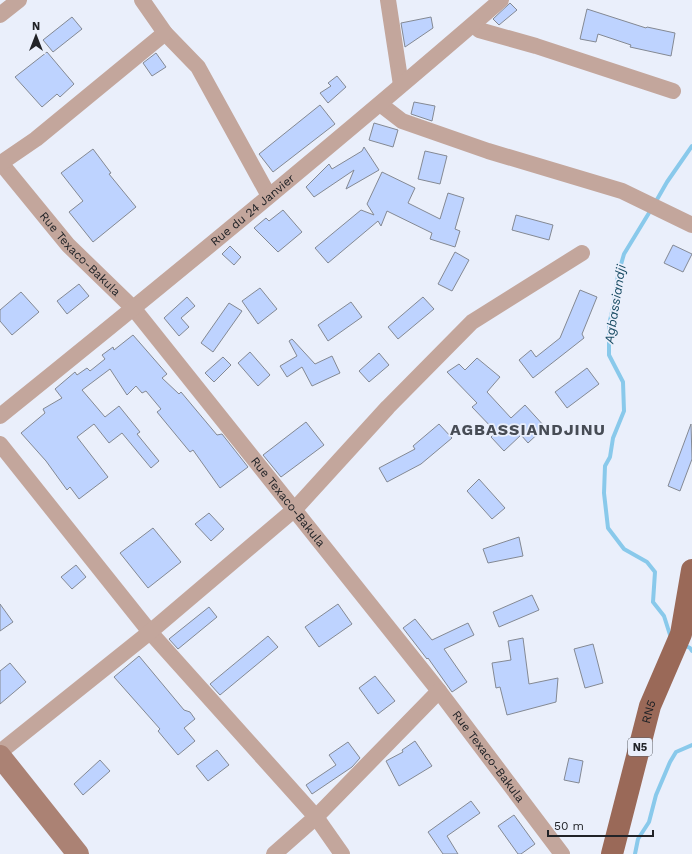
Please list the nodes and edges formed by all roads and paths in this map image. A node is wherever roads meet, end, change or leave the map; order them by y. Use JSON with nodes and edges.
{"nodes":[{"id":1,"x":19,"y":0,"type":"edge"},
{"id":2,"x":142,"y":0,"type":"edge"},
{"id":3,"x":388,"y":0,"type":"edge"},
{"id":4,"x":501,"y":0,"type":"edge"},
{"id":5,"x":0,"y":15,"type":"edge"},
{"id":6,"x":474,"y":24,"type":"junction"},
{"id":7,"x":165,"y":33,"type":"junction"},
{"id":8,"x":401,"y":85,"type":"junction"},
{"id":9,"x":673,"y":91,"type":"dead end"},
{"id":10,"x":380,"y":104,"type":"junction"},
{"id":11,"x":0,"y":162,"type":"edge"},
{"id":12,"x":269,"y":196,"type":"junction"},
{"id":13,"x":692,"y":225,"type":"edge"},
{"id":14,"x":582,"y":253,"type":"dead end"},
{"id":15,"x":134,"y":309,"type":"junction"},
{"id":16,"x":0,"y":416,"type":"edge"},
{"id":17,"x":0,"y":444,"type":"edge"},
{"id":18,"x":295,"y":509,"type":"junction"},
{"id":19,"x":692,"y":570,"type":"edge"},
{"id":20,"x":150,"y":632,"type":"junction"},
{"id":21,"x":683,"y":638,"type":"edge"},
{"id":22,"x":439,"y":691,"type":"junction"},
{"id":23,"x":0,"y":752,"type":"edge"},
{"id":24,"x":0,"y":756,"type":"edge"},
{"id":25,"x":316,"y":817,"type":"junction"},
{"id":26,"x":614,"y":853,"type":"edge"},
{"id":27,"x":78,"y":854,"type":"edge"},
{"id":28,"x":274,"y":854,"type":"edge"},
{"id":29,"x":342,"y":854,"type":"edge"},
{"id":30,"x":562,"y":854,"type":"edge"}],
"edges":[{"from":1,"to":5,"type":"street"},
{"from":2,"to":7,"type":"street"},
{"from":3,"to":8,"type":"street"},
{"from":4,"to":6,"type":"street","name":"Rue du 24 Janvier"},
{"from":6,"to":8,"type":"street","name":"Rue du 24 Janvier"},
{"from":6,"to":9,"type":"street"},
{"from":7,"to":11,"type":"street"},
{"from":7,"to":12,"type":"street"},
{"from":8,"to":10,"type":"street","name":"Rue du 24 Janvier"},
{"from":10,"to":12,"type":"street","name":"Rue du 24 Janvier"},
{"from":10,"to":13,"type":"street"},
{"from":11,"to":15,"type":"street","name":"Rue Texaco-Bakula"},
{"from":12,"to":15,"type":"street","name":"Rue du 24 Janvier"},
{"from":14,"to":18,"type":"street"},
{"from":15,"to":16,"type":"street","name":"Rue du 24 Janvier"},
{"from":15,"to":18,"type":"street","name":"Rue Texaco-Bakula"},
{"from":17,"to":20,"type":"street"},
{"from":18,"to":20,"type":"street"},
{"from":18,"to":22,"type":"street","name":"Rue Texaco-Bakula"},
{"from":19,"to":21,"type":"main road","number":"N5"},
{"from":20,"to":23,"type":"street"},
{"from":20,"to":25,"type":"street"},
{"from":21,"to":26,"type":"main road","name":"RN5","number":"N5"},
{"from":22,"to":25,"type":"street"},
{"from":22,"to":30,"type":"street","name":"Rue Texaco-Bakula"},
{"from":24,"to":27,"type":"main road"},
{"from":25,"to":28,"type":"street"},
{"from":25,"to":29,"type":"street"}]}
